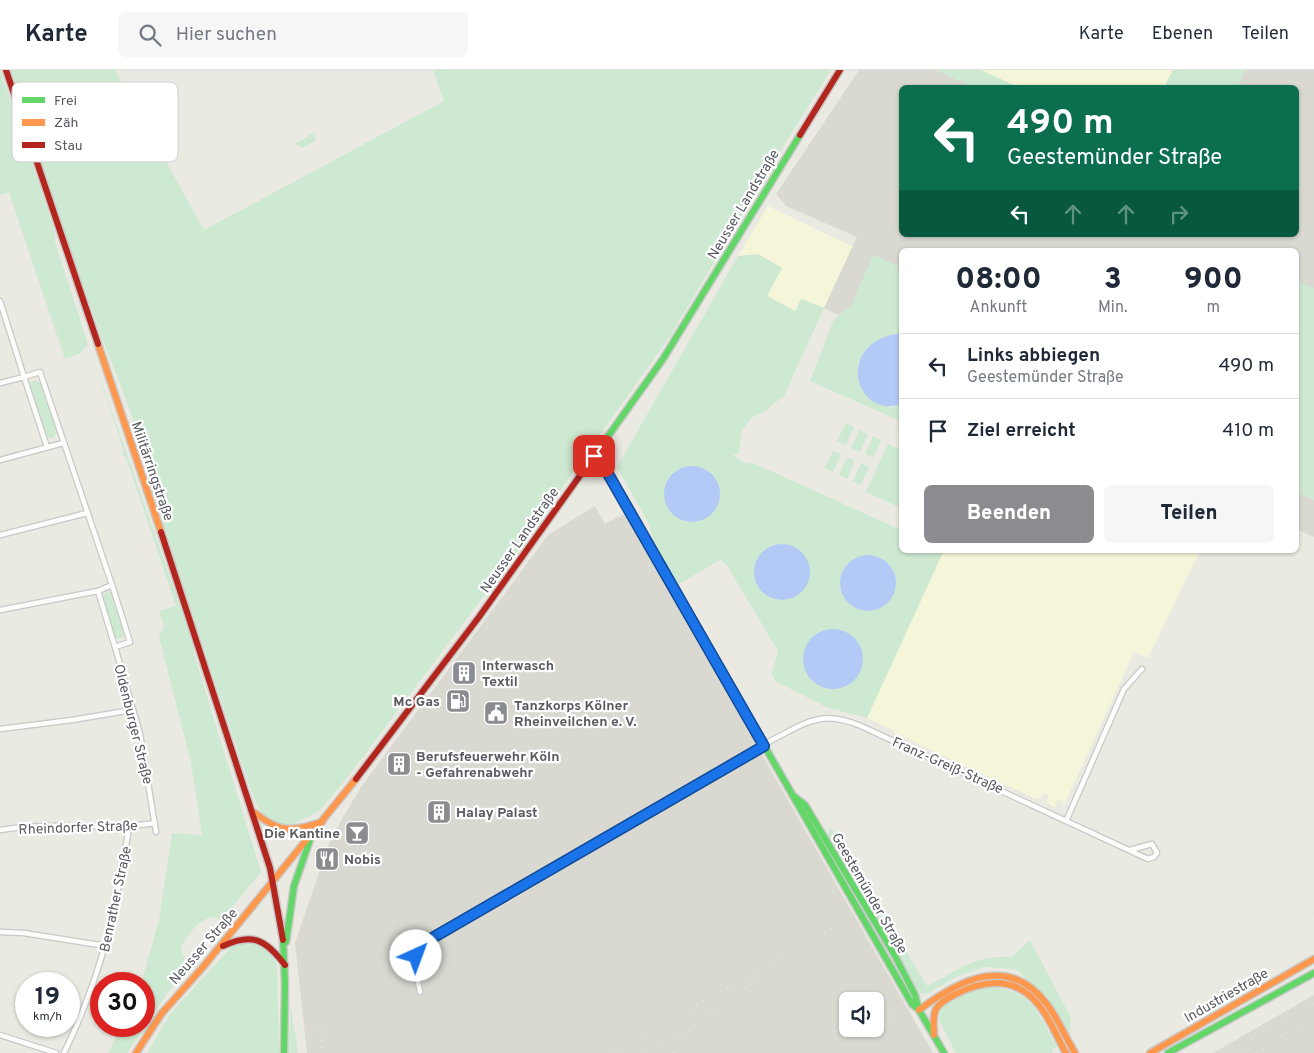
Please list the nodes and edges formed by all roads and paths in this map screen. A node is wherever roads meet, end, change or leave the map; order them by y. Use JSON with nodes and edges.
{"nodes":[{"id":1,"x":6,"y":70,"type":"edge"},
{"id":2,"x":840,"y":70,"type":"edge"},
{"id":3,"x":12,"y":88,"type":"edge"},
{"id":4,"x":37,"y":162,"type":"edge"},
{"id":5,"x":0,"y":302,"type":"edge"},
{"id":6,"x":2,"y":317,"type":"edge"},
{"id":7,"x":24,"y":377,"type":"junction"},
{"id":8,"x":0,"y":383,"type":"edge"},
{"id":9,"x":63,"y":443,"type":"junction"},
{"id":10,"x":602,"y":445,"type":"junction"},
{"id":11,"x":47,"y":447,"type":"junction"},
{"id":12,"x":594,"y":456,"type":"junction"},
{"id":13,"x":0,"y":460,"type":"edge"},
{"id":14,"x":582,"y":472,"type":"junction"},
{"id":15,"x":607,"y":472,"type":"junction"},
{"id":16,"x":87,"y":513,"type":"junction"},
{"id":17,"x":0,"y":536,"type":"edge"},
{"id":18,"x":112,"y":585,"type":"junction"},
{"id":19,"x":98,"y":590,"type":"junction"},
{"id":20,"x":0,"y":610,"type":"edge"},
{"id":21,"x":115,"y":647,"type":"junction"},
{"id":22,"x":1142,"y":669,"type":"dead end"},
{"id":23,"x":132,"y":710,"type":"junction"},
{"id":24,"x":0,"y":729,"type":"edge"},
{"id":25,"x":764,"y":746,"type":"junction"},
{"id":26,"x":254,"y":812,"type":"junction"},
{"id":27,"x":1067,"y":819,"type":"junction"},
{"id":28,"x":322,"y":822,"type":"junction"},
{"id":29,"x":155,"y":823,"type":"junction"},
{"id":30,"x":128,"y":827,"type":"junction"},
{"id":31,"x":0,"y":830,"type":"edge"},
{"id":32,"x":156,"y":832,"type":"dead end"},
{"id":33,"x":311,"y":836,"type":"junction"},
{"id":34,"x":1130,"y":850,"type":"junction"},
{"id":35,"x":274,"y":882,"type":"junction"},
{"id":36,"x":0,"y":932,"type":"edge"},
{"id":37,"x":106,"y":946,"type":"junction"},
{"id":38,"x":219,"y":948,"type":"junction"},
{"id":39,"x":285,"y":955,"type":"junction"},
{"id":40,"x":1314,"y":959,"type":"edge"},
{"id":41,"x":286,"y":966,"type":"junction"},
{"id":42,"x":1314,"y":973,"type":"edge"},
{"id":43,"x":420,"y":992,"type":"dead end"},
{"id":44,"x":941,"y":1002,"type":"junction"},
{"id":45,"x":919,"y":1010,"type":"junction"},
{"id":46,"x":1192,"y":1029,"type":"junction"},
{"id":47,"x":0,"y":1035,"type":"edge"},
{"id":48,"x":934,"y":1035,"type":"junction"},
{"id":49,"x":1064,"y":1043,"type":"junction"},
{"id":50,"x":56,"y":1053,"type":"edge"},
{"id":51,"x":64,"y":1053,"type":"edge"},
{"id":52,"x":136,"y":1053,"type":"edge"},
{"id":53,"x":284,"y":1053,"type":"edge"},
{"id":54,"x":944,"y":1053,"type":"edge"},
{"id":55,"x":1066,"y":1053,"type":"edge"},
{"id":56,"x":1075,"y":1053,"type":"edge"},
{"id":57,"x":1143,"y":1053,"type":"edge"},
{"id":58,"x":1150,"y":1053,"type":"edge"},
{"id":59,"x":1168,"y":1053,"type":"edge"}],
"edges":[{"from":1,"to":3,"type":"main road","name":"Militärringstraße"},
{"from":2,"to":10,"type":"main road","name":"Neusser Landstraße"},
{"from":4,"to":26,"type":"main road","name":"Militärringstraße"},
{"from":5,"to":6,"type":"street"},
{"from":6,"to":7,"type":"street"},
{"from":7,"to":8,"type":"street"},
{"from":7,"to":9,"type":"street","name":"Oldenburger Straße"},
{"from":7,"to":11,"type":"street"},
{"from":9,"to":11,"type":"street"},
{"from":9,"to":16,"type":"street","name":"Oldenburger Straße"},
{"from":10,"to":12,"type":"main road","name":"Neusser Landstraße"},
{"from":10,"to":15,"type":"main road"},
{"from":11,"to":13,"type":"street"},
{"from":12,"to":14,"type":"main road","name":"Neusser Landstraße"},
{"from":12,"to":15,"type":"main road","name":"Geestemünder Straße"},
{"from":14,"to":15,"type":"main road"},
{"from":14,"to":28,"type":"main road","name":"Neusser Landstraße"},
{"from":15,"to":25,"type":"main road","name":"Geestemünder Straße"},
{"from":16,"to":17,"type":"street"},
{"from":16,"to":18,"type":"street","name":"Oldenburger Straße"},
{"from":18,"to":19,"type":"street"},
{"from":18,"to":21,"type":"street","name":"Oldenburger Straße"},
{"from":19,"to":20,"type":"street"},
{"from":19,"to":21,"type":"street","name":"Oldenburger Straße"},
{"from":21,"to":23,"type":"street","name":"Oldenburger Straße"},
{"from":22,"to":27,"type":"street"},
{"from":23,"to":24,"type":"street"},
{"from":23,"to":29,"type":"street","name":"Oldenburger Straße"},
{"from":25,"to":27,"type":"street","name":"Franz-Greiß-Straße"},
{"from":25,"to":43,"type":"street"},
{"from":25,"to":45,"type":"main road","name":"Geestemünder Straße"},
{"from":26,"to":28,"type":"main road"},
{"from":26,"to":35,"type":"main road","name":"Militärringstraße"},
{"from":27,"to":34,"type":"street","name":"Franz-Greiß-Straße"},
{"from":28,"to":33,"type":"main road","name":"Neusser Landstraße"},
{"from":29,"to":30,"type":"street","name":"Rheindorfer Straße"},
{"from":29,"to":32,"type":"street","name":"Oldenburger Straße"},
{"from":30,"to":31,"type":"street","name":"Rheindorfer Straße"},
{"from":30,"to":37,"type":"street","name":"Benrather Straße"},
{"from":33,"to":35,"type":"main road","name":"Neusser Landstraße"},
{"from":33,"to":39,"type":"main road"},
{"from":34,"to":34,"type":"street","name":"Franz-Greiß-Straße"},
{"from":35,"to":38,"type":"main road","name":"Neusser Straße"},
{"from":35,"to":39,"type":"main road","name":"Militärringstraße"},
{"from":36,"to":37,"type":"street"},
{"from":37,"to":51,"type":"street","name":"Benrather Straße"},
{"from":38,"to":41,"type":"main road"},
{"from":38,"to":52,"type":"main road","name":"Neusser Straße"},
{"from":39,"to":41,"type":"main road"},
{"from":40,"to":46,"type":"main road","name":"Industriestraße"},
{"from":41,"to":53,"type":"main road"},
{"from":42,"to":59,"type":"main road","name":"Industriestraße"},
{"from":44,"to":45,"type":"main road"},
{"from":44,"to":48,"type":"main road"},
{"from":44,"to":49,"type":"main road"},
{"from":45,"to":48,"type":"main road","name":"Geestemünder Straße"},
{"from":45,"to":49,"type":"main road"},
{"from":46,"to":57,"type":"main road"},
{"from":46,"to":58,"type":"main road","name":"Industriestraße"},
{"from":47,"to":50,"type":"street"},
{"from":48,"to":54,"type":"main road","name":"Geestemünder Straße"},
{"from":49,"to":55,"type":"main road"},
{"from":49,"to":56,"type":"main road"}]}
